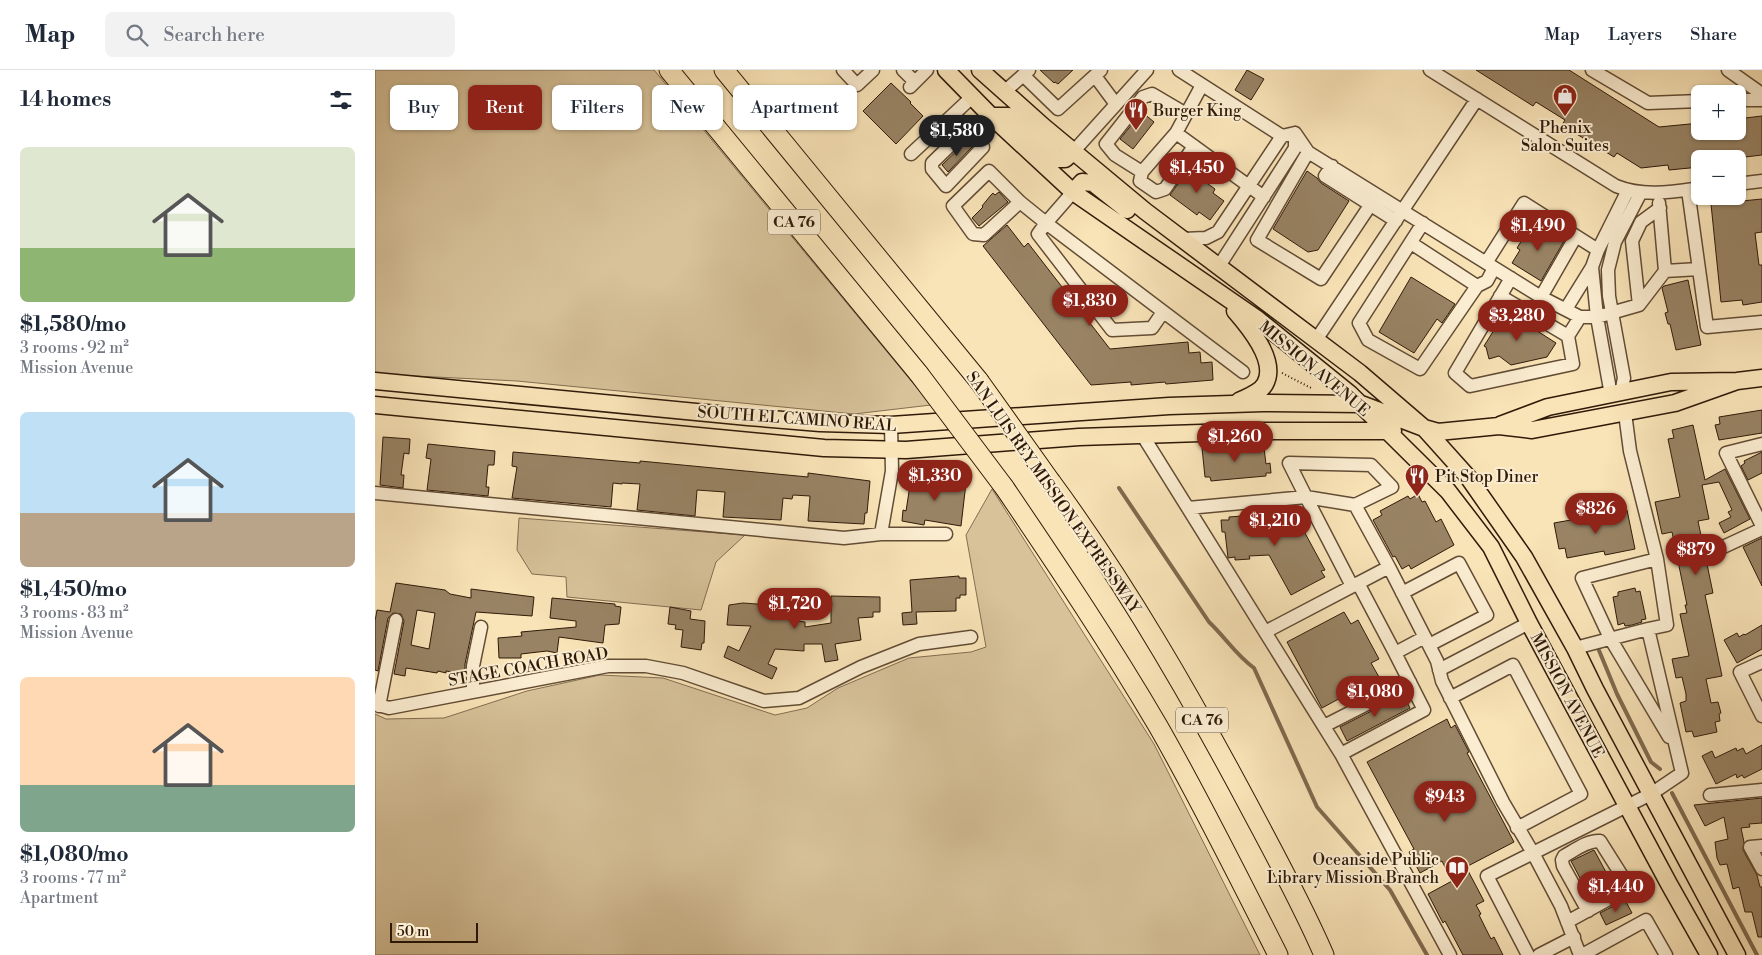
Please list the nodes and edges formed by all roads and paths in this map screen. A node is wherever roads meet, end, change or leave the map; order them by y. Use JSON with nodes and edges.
{"nodes":[{"id":1,"x":669,"y":70,"type":"edge"},
{"id":2,"x":724,"y":70,"type":"edge"},
{"id":3,"x":843,"y":70,"type":"edge"},
{"id":4,"x":873,"y":70,"type":"edge"},
{"id":5,"x":903,"y":70,"type":"edge"},
{"id":6,"x":927,"y":70,"type":"edge"},
{"id":7,"x":946,"y":70,"type":"edge"},
{"id":8,"x":980,"y":70,"type":"edge"},
{"id":9,"x":1147,"y":70,"type":"edge"},
{"id":10,"x":1179,"y":70,"type":"edge"},
{"id":11,"x":1430,"y":70,"type":"edge"},
{"id":12,"x":1592,"y":70,"type":"edge"},
{"id":13,"x":1728,"y":70,"type":"edge"},
{"id":14,"x":1026,"y":73,"type":"edge"},
{"id":15,"x":1098,"y":73,"type":"edge"},
{"id":16,"x":1202,"y":85,"type":"junction"},
{"id":17,"x":1004,"y":92,"type":"junction"},
{"id":18,"x":1762,"y":94,"type":"edge"},
{"id":19,"x":972,"y":97,"type":"junction"},
{"id":20,"x":1477,"y":99,"type":"junction"},
{"id":21,"x":1746,"y":100,"type":"edge"},
{"id":22,"x":1762,"y":100,"type":"edge"},
{"id":23,"x":1691,"y":101,"type":"edge"},
{"id":24,"x":1115,"y":103,"type":"junction"},
{"id":25,"x":954,"y":114,"type":"junction"},
{"id":26,"x":1186,"y":114,"type":"junction"},
{"id":27,"x":991,"y":116,"type":"junction"},
{"id":28,"x":967,"y":128,"type":"dead end"},
{"id":29,"x":1176,"y":132,"type":"junction"},
{"id":30,"x":1295,"y":133,"type":"junction"},
{"id":31,"x":1282,"y":136,"type":"junction"},
{"id":32,"x":1194,"y":146,"type":"junction"},
{"id":33,"x":1073,"y":152,"type":"junction"},
{"id":34,"x":1308,"y":152,"type":"junction"},
{"id":35,"x":911,"y":154,"type":"dead end"},
{"id":36,"x":1332,"y":166,"type":"junction"},
{"id":37,"x":1142,"y":172,"type":"junction"},
{"id":38,"x":1762,"y":181,"type":"edge"},
{"id":39,"x":1746,"y":183,"type":"edge"},
{"id":40,"x":1249,"y":186,"type":"junction"},
{"id":41,"x":1691,"y":189,"type":"edge"},
{"id":42,"x":1627,"y":190,"type":"junction"},
{"id":43,"x":1073,"y":192,"type":"junction"},
{"id":44,"x":1641,"y":192,"type":"junction"},
{"id":45,"x":1658,"y":193,"type":"junction"},
{"id":46,"x":1264,"y":197,"type":"junction"},
{"id":47,"x":1019,"y":202,"type":"junction"},
{"id":48,"x":1371,"y":204,"type":"junction"},
{"id":49,"x":1695,"y":205,"type":"edge"},
{"id":50,"x":1660,"y":208,"type":"junction"},
{"id":51,"x":1145,"y":211,"type":"junction"},
{"id":52,"x":1400,"y":216,"type":"junction"},
{"id":53,"x":1046,"y":223,"type":"junction"},
{"id":54,"x":1423,"y":223,"type":"junction"},
{"id":55,"x":1576,"y":236,"type":"junction"},
{"id":56,"x":1183,"y":239,"type":"junction"},
{"id":57,"x":1411,"y":243,"type":"junction"},
{"id":58,"x":1149,"y":245,"type":"junction"},
{"id":59,"x":1598,"y":250,"type":"junction"},
{"id":60,"x":1490,"y":265,"type":"junction"},
{"id":61,"x":1219,"y":266,"type":"junction"},
{"id":62,"x":1592,"y":267,"type":"junction"},
{"id":63,"x":1699,"y":269,"type":"junction"},
{"id":64,"x":1665,"y":271,"type":"junction"},
{"id":65,"x":1511,"y":278,"type":"junction"},
{"id":66,"x":1477,"y":286,"type":"junction"},
{"id":67,"x":1219,"y":292,"type":"junction"},
{"id":68,"x":1500,"y":296,"type":"junction"},
{"id":69,"x":1541,"y":297,"type":"junction"},
{"id":70,"x":1639,"y":304,"type":"junction"},
{"id":71,"x":1566,"y":309,"type":"junction"},
{"id":72,"x":1163,"y":312,"type":"junction"},
{"id":73,"x":1612,"y":312,"type":"junction"},
{"id":74,"x":1597,"y":316,"type":"junction"},
{"id":75,"x":1581,"y":318,"type":"junction"},
{"id":76,"x":1762,"y":322,"type":"edge"},
{"id":77,"x":1568,"y":336,"type":"junction"},
{"id":78,"x":1316,"y":340,"type":"junction"},
{"id":79,"x":1243,"y":372,"type":"dead end"},
{"id":80,"x":1282,"y":373,"type":"dead end"},
{"id":81,"x":1762,"y":378,"type":"edge"},
{"id":82,"x":375,"y":380,"type":"edge"},
{"id":83,"x":1737,"y":381,"type":"junction"},
{"id":84,"x":1703,"y":382,"type":"junction"},
{"id":85,"x":1311,"y":388,"type":"dead end"},
{"id":86,"x":1616,"y":394,"type":"junction"},
{"id":87,"x":1233,"y":404,"type":"junction"},
{"id":88,"x":1361,"y":404,"type":"junction"},
{"id":89,"x":375,"y":405,"type":"edge"},
{"id":90,"x":1625,"y":413,"type":"junction"},
{"id":91,"x":891,"y":425,"type":"junction"},
{"id":92,"x":1499,"y":426,"type":"junction"},
{"id":93,"x":1423,"y":428,"type":"junction"},
{"id":94,"x":1544,"y":428,"type":"junction"},
{"id":95,"x":1388,"y":432,"type":"junction"},
{"id":96,"x":1143,"y":436,"type":"junction"},
{"id":97,"x":1762,"y":444,"type":"edge"},
{"id":98,"x":893,"y":450,"type":"junction"},
{"id":99,"x":375,"y":493,"type":"edge"},
{"id":100,"x":1306,"y":497,"type":"junction"},
{"id":101,"x":1355,"y":505,"type":"junction"},
{"id":102,"x":1189,"y":508,"type":"junction"},
{"id":103,"x":1762,"y":527,"type":"edge"},
{"id":104,"x":881,"y":534,"type":"junction"},
{"id":105,"x":945,"y":534,"type":"dead end"},
{"id":106,"x":1721,"y":548,"type":"dead end"},
{"id":107,"x":1657,"y":559,"type":"junction"},
{"id":108,"x":1389,"y":567,"type":"junction"},
{"id":109,"x":1355,"y":585,"type":"junction"},
{"id":110,"x":1402,"y":593,"type":"junction"},
{"id":111,"x":396,"y":620,"type":"dead end"},
{"id":112,"x":1529,"y":623,"type":"junction"},
{"id":113,"x":481,"y":627,"type":"dead end"},
{"id":114,"x":1648,"y":629,"type":"junction"},
{"id":115,"x":1265,"y":632,"type":"junction"},
{"id":116,"x":971,"y":637,"type":"dead end"},
{"id":117,"x":1610,"y":638,"type":"junction"},
{"id":118,"x":1427,"y":641,"type":"junction"},
{"id":119,"x":1575,"y":648,"type":"junction"},
{"id":120,"x":1395,"y":653,"type":"junction"},
{"id":121,"x":1762,"y":662,"type":"edge"},
{"id":122,"x":1439,"y":670,"type":"junction"},
{"id":123,"x":1410,"y":682,"type":"junction"},
{"id":124,"x":473,"y":692,"type":"junction"},
{"id":125,"x":1450,"y":698,"type":"junction"},
{"id":126,"x":377,"y":705,"type":"edge"},
{"id":127,"x":1762,"y":716,"type":"edge"},
{"id":128,"x":1324,"y":726,"type":"junction"},
{"id":129,"x":1676,"y":747,"type":"junction"},
{"id":130,"x":1341,"y":754,"type":"junction"},
{"id":131,"x":1762,"y":790,"type":"edge"},
{"id":132,"x":1651,"y":794,"type":"junction"},
{"id":133,"x":1710,"y":795,"type":"dead end"},
{"id":134,"x":1627,"y":806,"type":"junction"},
{"id":135,"x":1517,"y":828,"type":"junction"},
{"id":136,"x":1756,"y":847,"type":"edge"},
{"id":137,"x":1533,"y":853,"type":"junction"},
{"id":138,"x":1762,"y":869,"type":"edge"},
{"id":139,"x":1566,"y":871,"type":"junction"},
{"id":140,"x":1547,"y":880,"type":"junction"},
{"id":141,"x":1588,"y":911,"type":"junction"},
{"id":142,"x":1567,"y":922,"type":"junction"},
{"id":143,"x":1574,"y":938,"type":"junction"},
{"id":144,"x":1278,"y":955,"type":"edge"},
{"id":145,"x":1324,"y":955,"type":"edge"},
{"id":146,"x":1450,"y":955,"type":"edge"},
{"id":147,"x":1528,"y":955,"type":"edge"},
{"id":148,"x":1539,"y":955,"type":"edge"},
{"id":149,"x":1581,"y":955,"type":"edge"},
{"id":150,"x":1666,"y":955,"type":"edge"},
{"id":151,"x":1709,"y":955,"type":"edge"},
{"id":152,"x":1737,"y":955,"type":"edge"}],
"edges":[{"from":1,"to":144,"type":"highway","number":"CA 76","bridge":true},
{"from":2,"to":145,"type":"highway","name":"SAN LUIS REY MISSION EXPRESSWAY","number":"CA 76","bridge":true},
{"from":3,"to":4,"type":"street"},
{"from":5,"to":6,"type":"street"},
{"from":7,"to":19,"type":"main road","name":"MISSION AVENUE"},
{"from":8,"to":17,"type":"main road","name":"MISSION AVENUE"},
{"from":9,"to":24,"type":"street"},
{"from":10,"to":16,"type":"street"},
{"from":11,"to":20,"type":"street"},
{"from":12,"to":23,"type":"street"},
{"from":13,"to":18,"type":"street"},
{"from":14,"to":15,"type":"street"},
{"from":14,"to":17,"type":"street"},
{"from":15,"to":24,"type":"street"},
{"from":16,"to":26,"type":"street"},
{"from":16,"to":31,"type":"street"},
{"from":17,"to":33,"type":"main road","name":"MISSION AVENUE"},
{"from":19,"to":25,"type":"street"},
{"from":19,"to":27,"type":"main road","name":"MISSION AVENUE"},
{"from":20,"to":42,"type":"street"},
{"from":20,"to":52,"type":"street"},
{"from":21,"to":22,"type":"street"},
{"from":24,"to":33,"type":"street"},
{"from":25,"to":28,"type":"street"},
{"from":25,"to":35,"type":"street"},
{"from":26,"to":29,"type":"street"},
{"from":26,"to":37,"type":"street"},
{"from":27,"to":33,"type":"main road"},
{"from":27,"to":43,"type":"main road","name":"MISSION AVENUE"},
{"from":29,"to":32,"type":"street"},
{"from":29,"to":37,"type":"street"},
{"from":30,"to":31,"type":"street"},
{"from":30,"to":34,"type":"street"},
{"from":30,"to":46,"type":"street"},
{"from":31,"to":40,"type":"street"},
{"from":32,"to":37,"type":"street"},
{"from":32,"to":40,"type":"street"},
{"from":33,"to":51,"type":"main road","name":"MISSION AVENUE"},
{"from":34,"to":36,"type":"street"},
{"from":34,"to":48,"type":"street"},
{"from":36,"to":48,"type":"street"},
{"from":36,"to":52,"type":"street"},
{"from":38,"to":39,"type":"street"},
{"from":40,"to":46,"type":"street"},
{"from":40,"to":56,"type":"street"},
{"from":41,"to":45,"type":"street"},
{"from":42,"to":44,"type":"street"},
{"from":42,"to":59,"type":"street"},
{"from":43,"to":51,"type":"main road"},
{"from":43,"to":53,"type":"street"},
{"from":43,"to":58,"type":"main road","name":"MISSION AVENUE"},
{"from":44,"to":45,"type":"street"},
{"from":44,"to":73,"type":"street"},
{"from":45,"to":50,"type":"street"},
{"from":46,"to":61,"type":"street"},
{"from":47,"to":47,"type":"street"},
{"from":47,"to":53,"type":"street"},
{"from":48,"to":52,"type":"street"},
{"from":49,"to":63,"type":"street"},
{"from":50,"to":64,"type":"street"},
{"from":50,"to":70,"type":"street"},
{"from":51,"to":56,"type":"main road","name":"MISSION AVENUE"},
{"from":52,"to":54,"type":"street"},
{"from":52,"to":78,"type":"street"},
{"from":53,"to":72,"type":"street"},
{"from":53,"to":72,"type":"street"},
{"from":54,"to":57,"type":"street"},
{"from":54,"to":60,"type":"street"},
{"from":55,"to":59,"type":"street"},
{"from":55,"to":60,"type":"street"},
{"from":55,"to":69,"type":"street"},
{"from":56,"to":61,"type":"main road","name":"MISSION AVENUE"},
{"from":57,"to":66,"type":"street"},
{"from":57,"to":66,"type":"street"},
{"from":58,"to":61,"type":"main road"},
{"from":58,"to":67,"type":"main road","name":"MISSION AVENUE"},
{"from":59,"to":62,"type":"street"},
{"from":60,"to":65,"type":"street"},
{"from":60,"to":66,"type":"street"},
{"from":61,"to":78,"type":"main road","name":"MISSION AVENUE"},
{"from":62,"to":71,"type":"street"},
{"from":62,"to":74,"type":"street"},
{"from":63,"to":64,"type":"street"},
{"from":63,"to":76,"type":"street"},
{"from":64,"to":70,"type":"street"},
{"from":65,"to":68,"type":"street"},
{"from":65,"to":69,"type":"street"},
{"from":67,"to":87,"type":"main road"},
{"from":67,"to":88,"type":"main road","name":"MISSION AVENUE"},
{"from":68,"to":77,"type":"street"},
{"from":68,"to":77,"type":"street"},
{"from":69,"to":71,"type":"street"},
{"from":70,"to":73,"type":"street"},
{"from":71,"to":75,"type":"street"},
{"from":72,"to":79,"type":"street"},
{"from":73,"to":74,"type":"street"},
{"from":73,"to":86,"type":"street"},
{"from":74,"to":75,"type":"street"},
{"from":74,"to":86,"type":"street"},
{"from":75,"to":77,"type":"street"},
{"from":78,"to":93,"type":"main road","name":"MISSION AVENUE"},
{"from":80,"to":85,"type":"path"},
{"from":81,"to":83,"type":"main road"},
{"from":82,"to":91,"type":"main road","name":"SOUTH EL CAMINO REAL"},
{"from":83,"to":84,"type":"main road"},
{"from":83,"to":90,"type":"main road"},
{"from":84,"to":86,"type":"main road"},
{"from":84,"to":90,"type":"main road"},
{"from":86,"to":92,"type":"main road"},
{"from":86,"to":94,"type":"main road"},
{"from":87,"to":88,"type":"main road","name":"SOUTH EL CAMINO REAL"},
{"from":87,"to":91,"type":"main road","name":"SOUTH EL CAMINO REAL"},
{"from":88,"to":93,"type":"main road","name":"SOUTH EL CAMINO REAL"},
{"from":88,"to":95,"type":"main road","name":"MISSION AVENUE"},
{"from":89,"to":98,"type":"main road","name":"SOUTH EL CAMINO REAL"},
{"from":90,"to":94,"type":"main road"},
{"from":90,"to":107,"type":"street"},
{"from":91,"to":98,"type":"street"},
{"from":92,"to":93,"type":"main road"},
{"from":92,"to":94,"type":"main road"},
{"from":93,"to":95,"type":"main road","name":"SOUTH EL CAMINO REAL"},
{"from":93,"to":119,"type":"main road","name":"MISSION AVENUE"},
{"from":95,"to":96,"type":"main road","name":"SOUTH EL CAMINO REAL"},
{"from":95,"to":112,"type":"main road","name":"MISSION AVENUE"},
{"from":96,"to":98,"type":"main road","name":"SOUTH EL CAMINO REAL"},
{"from":96,"to":102,"type":"street"},
{"from":97,"to":103,"type":"street"},
{"from":98,"to":104,"type":"street"},
{"from":99,"to":104,"type":"street"},
{"from":100,"to":101,"type":"street"},
{"from":100,"to":101,"type":"street"},
{"from":100,"to":102,"type":"street"},
{"from":100,"to":109,"type":"street"},
{"from":101,"to":108,"type":"street"},
{"from":102,"to":115,"type":"street"},
{"from":103,"to":106,"type":"street"},
{"from":104,"to":105,"type":"street"},
{"from":107,"to":114,"type":"street"},
{"from":107,"to":117,"type":"street"},
{"from":108,"to":109,"type":"street"},
{"from":108,"to":110,"type":"street"},
{"from":109,"to":115,"type":"street"},
{"from":109,"to":120,"type":"street"},
{"from":110,"to":118,"type":"street"},
{"from":110,"to":118,"type":"street"},
{"from":111,"to":126,"type":"street"},
{"from":112,"to":122,"type":"street"},
{"from":112,"to":134,"type":"main road","name":"MISSION AVENUE"},
{"from":113,"to":124,"type":"street"},
{"from":114,"to":117,"type":"street"},
{"from":114,"to":129,"type":"street"},
{"from":115,"to":128,"type":"street"},
{"from":116,"to":124,"type":"street","name":"STAGE COACH ROAD"},
{"from":117,"to":119,"type":"street"},
{"from":117,"to":129,"type":"street"},
{"from":118,"to":120,"type":"street"},
{"from":118,"to":122,"type":"street"},
{"from":119,"to":132,"type":"main road","name":"MISSION AVENUE"},
{"from":120,"to":123,"type":"street"},
{"from":121,"to":127,"type":"street"},
{"from":122,"to":125,"type":"street"},
{"from":123,"to":128,"type":"street"},
{"from":123,"to":130,"type":"street"},
{"from":124,"to":126,"type":"street","name":"STAGE COACH ROAD"},
{"from":125,"to":135,"type":"street"},
{"from":125,"to":135,"type":"street"},
{"from":128,"to":130,"type":"street"},
{"from":129,"to":132,"type":"street"},
{"from":130,"to":146,"type":"street"},
{"from":131,"to":133,"type":"street"},
{"from":132,"to":134,"type":"street"},
{"from":132,"to":152,"type":"main road","name":"MISSION AVENUE"},
{"from":134,"to":137,"type":"street"},
{"from":134,"to":151,"type":"main road","name":"MISSION AVENUE"},
{"from":135,"to":137,"type":"street"},
{"from":136,"to":138,"type":"street"},
{"from":137,"to":140,"type":"street"},
{"from":137,"to":147,"type":"street"},
{"from":139,"to":140,"type":"street"},
{"from":139,"to":141,"type":"street"},
{"from":139,"to":141,"type":"street"},
{"from":140,"to":142,"type":"street"},
{"from":141,"to":142,"type":"street"},
{"from":142,"to":143,"type":"street"},
{"from":143,"to":148,"type":"street"},
{"from":143,"to":149,"type":"street"},
{"from":149,"to":150,"type":"street"}]}
